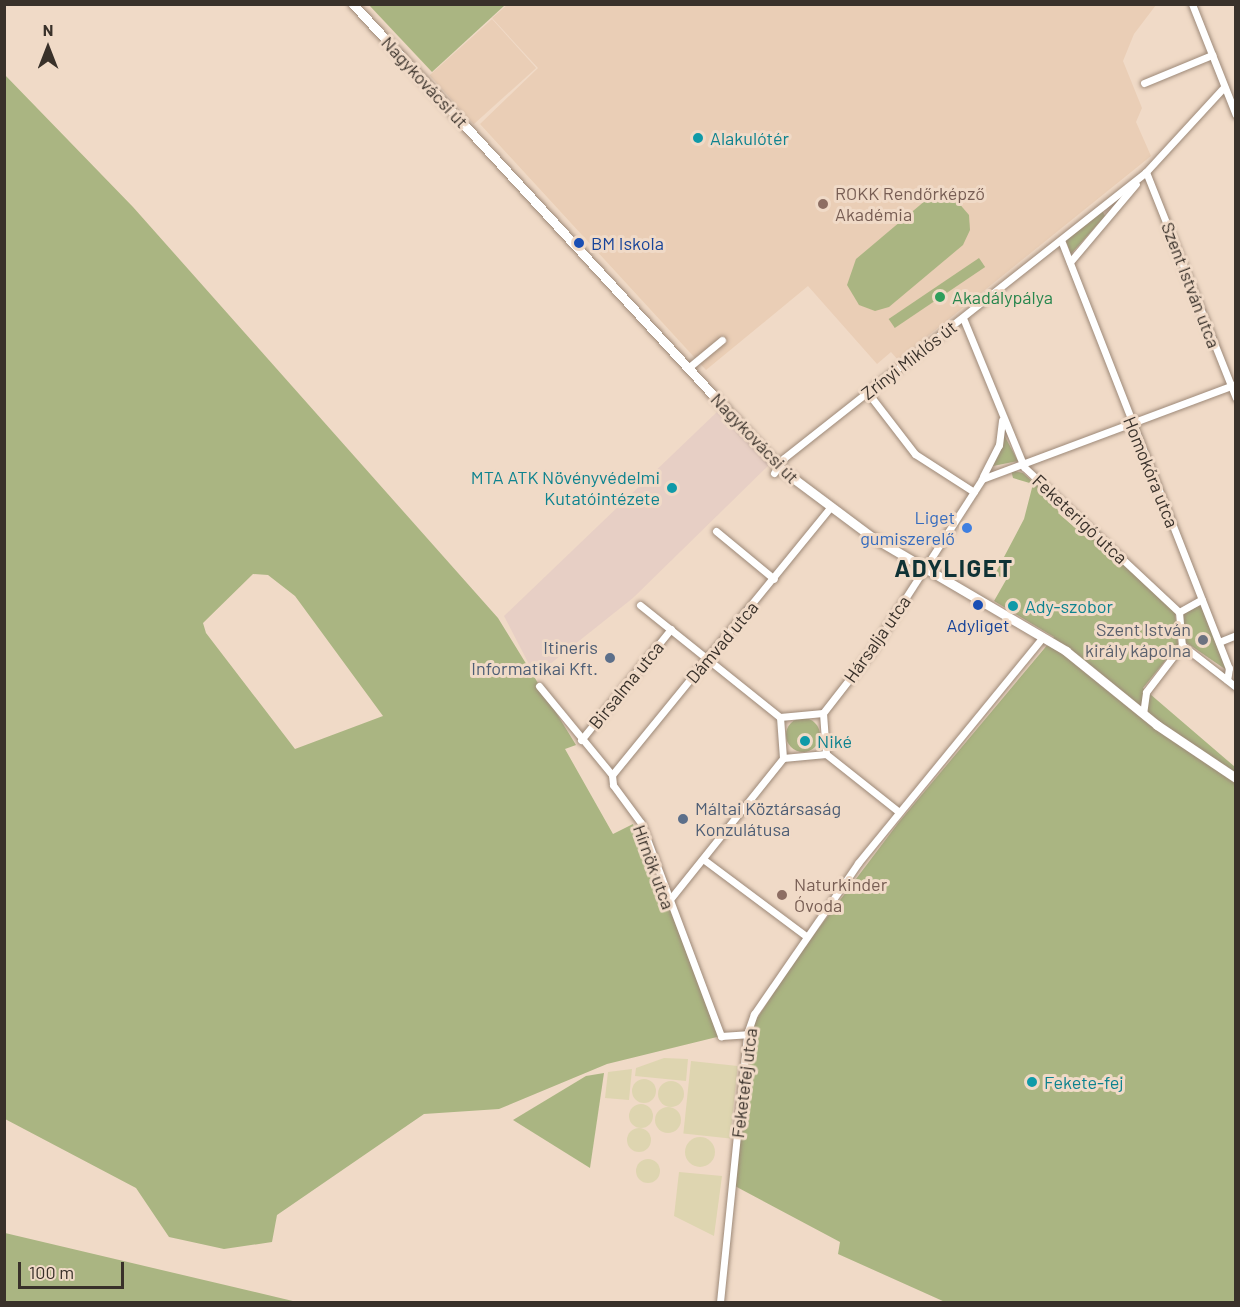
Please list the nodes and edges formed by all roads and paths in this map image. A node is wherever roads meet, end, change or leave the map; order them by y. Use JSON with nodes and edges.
{"nodes":[{"id":1,"x":353,"y":4,"type":"edge"},
{"id":2,"x":1192,"y":4,"type":"edge"},
{"id":3,"x":1212,"y":55,"type":"junction"},
{"id":4,"x":1144,"y":83,"type":"dead end"},
{"id":5,"x":1224,"y":87,"type":"junction"},
{"id":6,"x":1236,"y":115,"type":"edge"},
{"id":7,"x":1146,"y":172,"type":"junction"},
{"id":8,"x":1061,"y":240,"type":"junction"},
{"id":9,"x":1070,"y":262,"type":"junction"},
{"id":10,"x":963,"y":318,"type":"junction"},
{"id":11,"x":722,"y":340,"type":"dead end"},
{"id":12,"x":688,"y":368,"type":"junction"},
{"id":13,"x":1233,"y":385,"type":"edge"},
{"id":14,"x":868,"y":393,"type":"junction"},
{"id":15,"x":1236,"y":398,"type":"edge"},
{"id":16,"x":1002,"y":414,"type":"junction"},
{"id":17,"x":1132,"y":424,"type":"junction"},
{"id":18,"x":1024,"y":467,"type":"junction"},
{"id":19,"x":776,"y":470,"type":"junction"},
{"id":20,"x":982,"y":479,"type":"junction"},
{"id":21,"x":974,"y":492,"type":"junction"},
{"id":22,"x":830,"y":508,"type":"junction"},
{"id":23,"x":716,"y":531,"type":"dead end"},
{"id":24,"x":927,"y":566,"type":"junction"},
{"id":25,"x":774,"y":579,"type":"junction"},
{"id":26,"x":1202,"y":599,"type":"junction"},
{"id":27,"x":640,"y":605,"type":"dead end"},
{"id":28,"x":1179,"y":612,"type":"junction"},
{"id":29,"x":671,"y":629,"type":"junction"},
{"id":30,"x":1236,"y":635,"type":"edge"},
{"id":31,"x":1043,"y":637,"type":"junction"},
{"id":32,"x":1219,"y":642,"type":"junction"},
{"id":33,"x":1182,"y":645,"type":"junction"},
{"id":34,"x":708,"y":658,"type":"junction"},
{"id":35,"x":1227,"y":680,"type":"junction"},
{"id":36,"x":539,"y":686,"type":"dead end"},
{"id":37,"x":1236,"y":687,"type":"edge"},
{"id":38,"x":823,"y":713,"type":"junction"},
{"id":39,"x":1143,"y":714,"type":"junction"},
{"id":40,"x":780,"y":717,"type":"junction"},
{"id":41,"x":581,"y":740,"type":"junction"},
{"id":42,"x":826,"y":754,"type":"junction"},
{"id":43,"x":783,"y":758,"type":"junction"},
{"id":44,"x":612,"y":775,"type":"junction"},
{"id":45,"x":1236,"y":778,"type":"edge"},
{"id":46,"x":898,"y":812,"type":"junction"},
{"id":47,"x":703,"y":859,"type":"junction"},
{"id":48,"x":667,"y":903,"type":"junction"},
{"id":49,"x":806,"y":936,"type":"junction"},
{"id":50,"x":747,"y":1034,"type":"junction"},
{"id":51,"x":720,"y":1302,"type":"edge"}],
"edges":[{"from":1,"to":12,"type":"street","name":"Nagykovácsi út"},
{"from":2,"to":3,"type":"street"},
{"from":3,"to":4,"type":"street"},
{"from":3,"to":5,"type":"street"},
{"from":5,"to":6,"type":"street"},
{"from":5,"to":7,"type":"street","name":"Zrínyi Miklós út"},
{"from":7,"to":8,"type":"street","name":"Zrínyi Miklós út"},
{"from":7,"to":9,"type":"street","name":"Zrínyi Miklós út"},
{"from":7,"to":13,"type":"street","name":"Szent István utca"},
{"from":8,"to":9,"type":"street","name":"Homokóra utca"},
{"from":8,"to":10,"type":"street","name":"Zrínyi Miklós út"},
{"from":9,"to":17,"type":"street","name":"Homokóra utca"},
{"from":10,"to":14,"type":"street","name":"Zrínyi Miklós út"},
{"from":10,"to":16,"type":"street","name":"Feketerigó utca"},
{"from":11,"to":12,"type":"street"},
{"from":12,"to":19,"type":"street","name":"Nagykovácsi út"},
{"from":13,"to":15,"type":"street","name":"Szent István utca"},
{"from":13,"to":17,"type":"street"},
{"from":14,"to":19,"type":"street","name":"Zrínyi Miklós út"},
{"from":14,"to":21,"type":"street"},
{"from":16,"to":18,"type":"street","name":"Feketerigó utca"},
{"from":16,"to":20,"type":"street","name":"Hársalja utca"},
{"from":17,"to":18,"type":"street"},
{"from":17,"to":26,"type":"street","name":"Homokóra utca"},
{"from":18,"to":20,"type":"street"},
{"from":18,"to":28,"type":"street","name":"Feketerigó utca"},
{"from":19,"to":22,"type":"street","name":"Nagykovácsi út"},
{"from":20,"to":21,"type":"street","name":"Hársalja utca"},
{"from":21,"to":24,"type":"street","name":"Hársalja utca"},
{"from":22,"to":24,"type":"street","name":"Nagykovácsi út"},
{"from":22,"to":25,"type":"street","name":"Dámvad utca"},
{"from":23,"to":25,"type":"street"},
{"from":24,"to":31,"type":"street","name":"Nagykovácsi út"},
{"from":24,"to":38,"type":"street","name":"Hársalja utca"},
{"from":25,"to":34,"type":"street","name":"Dámvad utca"},
{"from":26,"to":28,"type":"street"},
{"from":26,"to":32,"type":"street","name":"Homokóra utca"},
{"from":27,"to":29,"type":"street"},
{"from":28,"to":33,"type":"street"},
{"from":29,"to":34,"type":"street"},
{"from":29,"to":41,"type":"street","name":"Birsalma utca"},
{"from":30,"to":32,"type":"street"},
{"from":31,"to":39,"type":"street","name":"Nagykovácsi út"},
{"from":31,"to":46,"type":"street","name":"Feketefej utca"},
{"from":32,"to":35,"type":"street","name":"Homokóra utca"},
{"from":33,"to":35,"type":"street"},
{"from":33,"to":39,"type":"street"},
{"from":34,"to":40,"type":"street"},
{"from":34,"to":44,"type":"street","name":"Dámvad utca"},
{"from":35,"to":37,"type":"street"},
{"from":36,"to":41,"type":"street","name":"Hírnök utca"},
{"from":38,"to":40,"type":"street"},
{"from":38,"to":42,"type":"street"},
{"from":39,"to":45,"type":"street","name":"Nagykovácsi út"},
{"from":40,"to":43,"type":"street"},
{"from":41,"to":44,"type":"street","name":"Hírnök utca"},
{"from":42,"to":43,"type":"street"},
{"from":42,"to":46,"type":"street"},
{"from":43,"to":47,"type":"street"},
{"from":44,"to":48,"type":"street","name":"Hírnök utca"},
{"from":46,"to":49,"type":"street","name":"Feketefej utca"},
{"from":47,"to":48,"type":"street"},
{"from":47,"to":49,"type":"street"},
{"from":48,"to":50,"type":"street","name":"Hírnök utca"},
{"from":49,"to":50,"type":"street","name":"Feketefej utca"},
{"from":50,"to":51,"type":"street","name":"Feketefej utca"}]}
